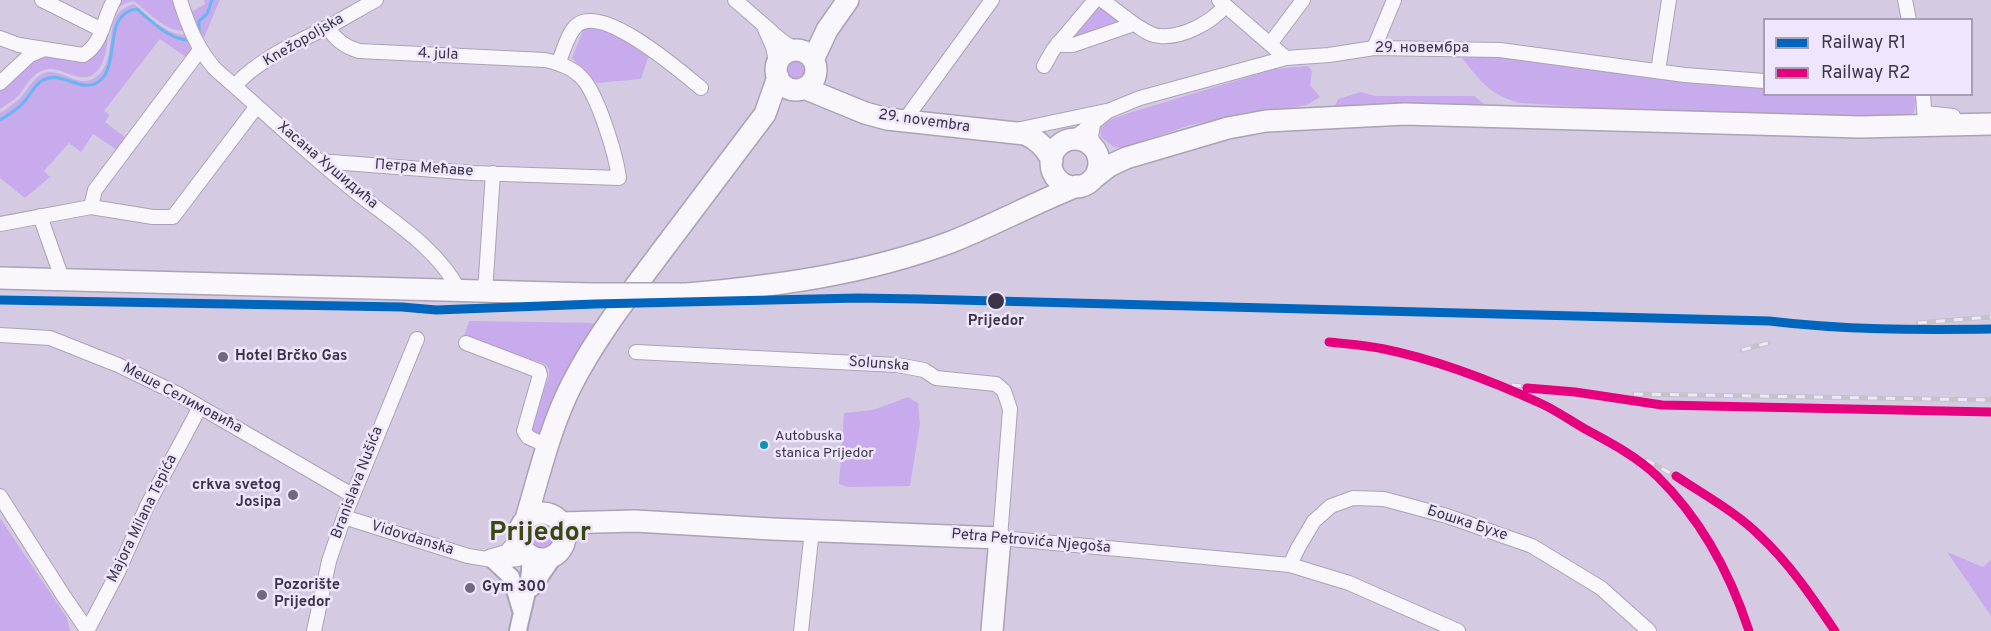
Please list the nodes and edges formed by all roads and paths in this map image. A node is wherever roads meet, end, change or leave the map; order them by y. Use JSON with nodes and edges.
{"nodes":[{"id":1,"x":42,"y":0,"type":"edge"},
{"id":2,"x":114,"y":0,"type":"edge"},
{"id":3,"x":180,"y":0,"type":"edge"},
{"id":4,"x":376,"y":0,"type":"edge"},
{"id":5,"x":735,"y":0,"type":"edge"},
{"id":6,"x":848,"y":0,"type":"edge"},
{"id":7,"x":992,"y":0,"type":"edge"},
{"id":8,"x":1095,"y":0,"type":"edge"},
{"id":9,"x":1102,"y":0,"type":"edge"},
{"id":10,"x":1303,"y":0,"type":"edge"},
{"id":11,"x":1394,"y":0,"type":"edge"},
{"id":12,"x":1669,"y":0,"type":"edge"},
{"id":13,"x":1905,"y":0,"type":"edge"},
{"id":14,"x":1222,"y":3,"type":"edge"},
{"id":15,"x":1909,"y":18,"type":"edge"},
{"id":16,"x":763,"y":24,"type":"junction"},
{"id":17,"x":1134,"y":24,"type":"junction"},
{"id":18,"x":328,"y":27,"type":"junction"},
{"id":19,"x":102,"y":30,"type":"junction"},
{"id":20,"x":0,"y":38,"type":"edge"},
{"id":21,"x":195,"y":40,"type":"junction"},
{"id":22,"x":1058,"y":43,"type":"junction"},
{"id":23,"x":1270,"y":44,"type":"junction"},
{"id":24,"x":1374,"y":48,"type":"junction"},
{"id":25,"x":42,"y":50,"type":"junction"},
{"id":26,"x":806,"y":57,"type":"junction"},
{"id":27,"x":1286,"y":57,"type":"junction"},
{"id":28,"x":558,"y":63,"type":"junction"},
{"id":29,"x":1044,"y":66,"type":"dead end"},
{"id":30,"x":777,"y":71,"type":"junction"},
{"id":31,"x":1658,"y":71,"type":"junction"},
{"id":32,"x":1763,"y":81,"type":"edge"},
{"id":33,"x":0,"y":83,"type":"edge"},
{"id":34,"x":235,"y":86,"type":"junction"},
{"id":35,"x":701,"y":88,"type":"dead end"},
{"id":36,"x":801,"y":89,"type":"junction"},
{"id":37,"x":1923,"y":96,"type":"edge"},
{"id":38,"x":840,"y":102,"type":"junction"},
{"id":39,"x":256,"y":106,"type":"junction"},
{"id":40,"x":1108,"y":111,"type":"junction"},
{"id":41,"x":765,"y":114,"type":"junction"},
{"id":42,"x":1991,"y":115,"type":"edge"},
{"id":43,"x":1925,"y":120,"type":"junction"},
{"id":44,"x":904,"y":121,"type":"junction"},
{"id":45,"x":1991,"y":124,"type":"edge"},
{"id":46,"x":1093,"y":125,"type":"junction"},
{"id":47,"x":1011,"y":131,"type":"junction"},
{"id":48,"x":1035,"y":139,"type":"junction"},
{"id":49,"x":1069,"y":140,"type":"junction"},
{"id":50,"x":1096,"y":151,"type":"junction"},
{"id":51,"x":1126,"y":158,"type":"junction"},
{"id":52,"x":319,"y":161,"type":"junction"},
{"id":53,"x":1053,"y":167,"type":"junction"},
{"id":54,"x":493,"y":173,"type":"junction"},
{"id":55,"x":619,"y":178,"type":"joint"},
{"id":56,"x":1086,"y":182,"type":"junction"},
{"id":57,"x":1040,"y":202,"type":"junction"},
{"id":58,"x":91,"y":207,"type":"junction"},
{"id":59,"x":40,"y":216,"type":"junction"},
{"id":60,"x":0,"y":224,"type":"edge"},
{"id":61,"x":0,"y":278,"type":"edge"},
{"id":62,"x":63,"y":281,"type":"junction"},
{"id":63,"x":449,"y":290,"type":"junction"},
{"id":64,"x":485,"y":292,"type":"junction"},
{"id":65,"x":0,"y":335,"type":"edge"},
{"id":66,"x":417,"y":339,"type":"dead end"},
{"id":67,"x":466,"y":344,"type":"dead end"},
{"id":68,"x":636,"y":352,"type":"dead end"},
{"id":69,"x":200,"y":407,"type":"junction"},
{"id":70,"x":547,"y":446,"type":"junction"},
{"id":71,"x":537,"y":484,"type":"junction"},
{"id":72,"x":352,"y":495,"type":"junction"},
{"id":73,"x":0,"y":496,"type":"edge"},
{"id":74,"x":344,"y":517,"type":"junction"},
{"id":75,"x":556,"y":519,"type":"junction"},
{"id":76,"x":591,"y":523,"type":"junction"},
{"id":77,"x":812,"y":530,"type":"junction"},
{"id":78,"x":1000,"y":538,"type":"junction"},
{"id":79,"x":525,"y":542,"type":"junction"},
{"id":80,"x":559,"y":551,"type":"junction"},
{"id":81,"x":487,"y":559,"type":"junction"},
{"id":82,"x":1290,"y":565,"type":"junction"},
{"id":83,"x":524,"y":607,"type":"junction"},
{"id":84,"x":87,"y":630,"type":"edge"},
{"id":85,"x":314,"y":631,"type":"edge"},
{"id":86,"x":518,"y":631,"type":"edge"},
{"id":87,"x":801,"y":631,"type":"edge"},
{"id":88,"x":992,"y":631,"type":"edge"},
{"id":89,"x":1458,"y":631,"type":"edge"},
{"id":90,"x":1649,"y":631,"type":"edge"}],
"edges":[{"from":1,"to":19,"type":"street"},
{"from":2,"to":19,"type":"street"},
{"from":3,"to":21,"type":"street"},
{"from":4,"to":18,"type":"street","name":"Knežopoljska"},
{"from":5,"to":16,"type":"street"},
{"from":6,"to":26,"type":"main road"},
{"from":7,"to":44,"type":"street"},
{"from":8,"to":22,"type":"street"},
{"from":9,"to":17,"type":"street"},
{"from":10,"to":23,"type":"street"},
{"from":11,"to":24,"type":"street"},
{"from":12,"to":31,"type":"street"},
{"from":13,"to":15,"type":"street"},
{"from":14,"to":17,"type":"street"},
{"from":14,"to":23,"type":"street"},
{"from":16,"to":26,"type":"street"},
{"from":16,"to":30,"type":"street"},
{"from":17,"to":22,"type":"street"},
{"from":18,"to":28,"type":"street","name":"4. jula"},
{"from":18,"to":34,"type":"street","name":"Knežopoljska"},
{"from":19,"to":25,"type":"street"},
{"from":20,"to":25,"type":"street"},
{"from":21,"to":34,"type":"street","name":"Хасана Хушидића"},
{"from":21,"to":58,"type":"street"},
{"from":22,"to":29,"type":"street"},
{"from":23,"to":27,"type":"street"},
{"from":24,"to":27,"type":"street","name":"29. новембра"},
{"from":24,"to":31,"type":"street","name":"29. новембра"},
{"from":25,"to":33,"type":"street"},
{"from":26,"to":30,"type":"main road"},
{"from":26,"to":36,"type":"main road"},
{"from":26,"to":38,"type":"main road"},
{"from":27,"to":40,"type":"street","name":"29. новембра"},
{"from":28,"to":35,"type":"street"},
{"from":28,"to":55,"type":"street","name":"4. jula"},
{"from":30,"to":36,"type":"main road"},
{"from":30,"to":41,"type":"main road"},
{"from":31,"to":32,"type":"street","name":"29. новембра"},
{"from":34,"to":39,"type":"street","name":"Хасана Хушидића"},
{"from":36,"to":38,"type":"main road","name":"29. novembra"},
{"from":36,"to":41,"type":"main road"},
{"from":37,"to":43,"type":"street"},
{"from":38,"to":44,"type":"main road","name":"29. novembra"},
{"from":39,"to":52,"type":"street","name":"Хасана Хушидића"},
{"from":39,"to":58,"type":"street"},
{"from":40,"to":46,"type":"street","name":"29. новембра"},
{"from":40,"to":47,"type":"street","name":"29. novembra"},
{"from":41,"to":70,"type":"main road"},
{"from":42,"to":43,"type":"street"},
{"from":43,"to":45,"type":"main road"},
{"from":43,"to":51,"type":"main road"},
{"from":44,"to":47,"type":"main road","name":"29. novembra"},
{"from":46,"to":49,"type":"street"},
{"from":46,"to":50,"type":"street"},
{"from":47,"to":48,"type":"main road","name":"29. novembra"},
{"from":48,"to":49,"type":"main road","name":"29. novembra"},
{"from":48,"to":53,"type":"main road"},
{"from":49,"to":50,"type":"main road"},
{"from":49,"to":53,"type":"main road"},
{"from":50,"to":51,"type":"main road"},
{"from":50,"to":56,"type":"main road"},
{"from":51,"to":56,"type":"main road"},
{"from":52,"to":54,"type":"street","name":"Петра Мећаве"},
{"from":52,"to":63,"type":"street","name":"Хасана Хушидића"},
{"from":53,"to":56,"type":"main road"},
{"from":53,"to":57,"type":"main road"},
{"from":54,"to":55,"type":"street","name":"Петра Мећаве"},
{"from":54,"to":64,"type":"street","name":"Петра Мећаве"},
{"from":56,"to":57,"type":"main road"},
{"from":57,"to":64,"type":"main road","bridge":true},
{"from":58,"to":59,"type":"street"},
{"from":59,"to":60,"type":"street"},
{"from":59,"to":62,"type":"street"},
{"from":61,"to":62,"type":"main road"},
{"from":62,"to":63,"type":"main road"},
{"from":63,"to":64,"type":"main road"},
{"from":65,"to":69,"type":"street","name":"Меше Селимовића"},
{"from":66,"to":72,"type":"street","name":"Branislava Nušića"},
{"from":67,"to":70,"type":"street"},
{"from":68,"to":78,"type":"street","name":"Solunska"},
{"from":69,"to":72,"type":"street","name":"Меше Селимовића"},
{"from":69,"to":84,"type":"street","name":"Majora Milana Tepića"},
{"from":70,"to":71,"type":"main road"},
{"from":71,"to":75,"type":"main road"},
{"from":71,"to":79,"type":"main road"},
{"from":72,"to":74,"type":"street","name":"Branislava Nušića"},
{"from":73,"to":84,"type":"street"},
{"from":74,"to":81,"type":"street","name":"Vidovdanska"},
{"from":74,"to":85,"type":"street","name":"Branislava Nušića"},
{"from":75,"to":76,"type":"main road","name":"Petra Petrovića Njegoša"},
{"from":75,"to":79,"type":"main road"},
{"from":75,"to":80,"type":"main road"},
{"from":76,"to":77,"type":"main road","name":"Petra Petrovića Njegoša"},
{"from":76,"to":80,"type":"main road"},
{"from":77,"to":78,"type":"main road","name":"Petra Petrovića Njegoša"},
{"from":77,"to":87,"type":"street"},
{"from":78,"to":82,"type":"street","name":"Petra Petrovića Njegoša"},
{"from":78,"to":88,"type":"main road"},
{"from":79,"to":80,"type":"main road"},
{"from":79,"to":81,"type":"street"},
{"from":79,"to":83,"type":"street"},
{"from":80,"to":83,"type":"street"},
{"from":81,"to":83,"type":"street"},
{"from":82,"to":89,"type":"street","name":"Petra Petrovića Njegoša"},
{"from":82,"to":90,"type":"street","name":"Бошка Бухе"},
{"from":83,"to":86,"type":"street"}]}
